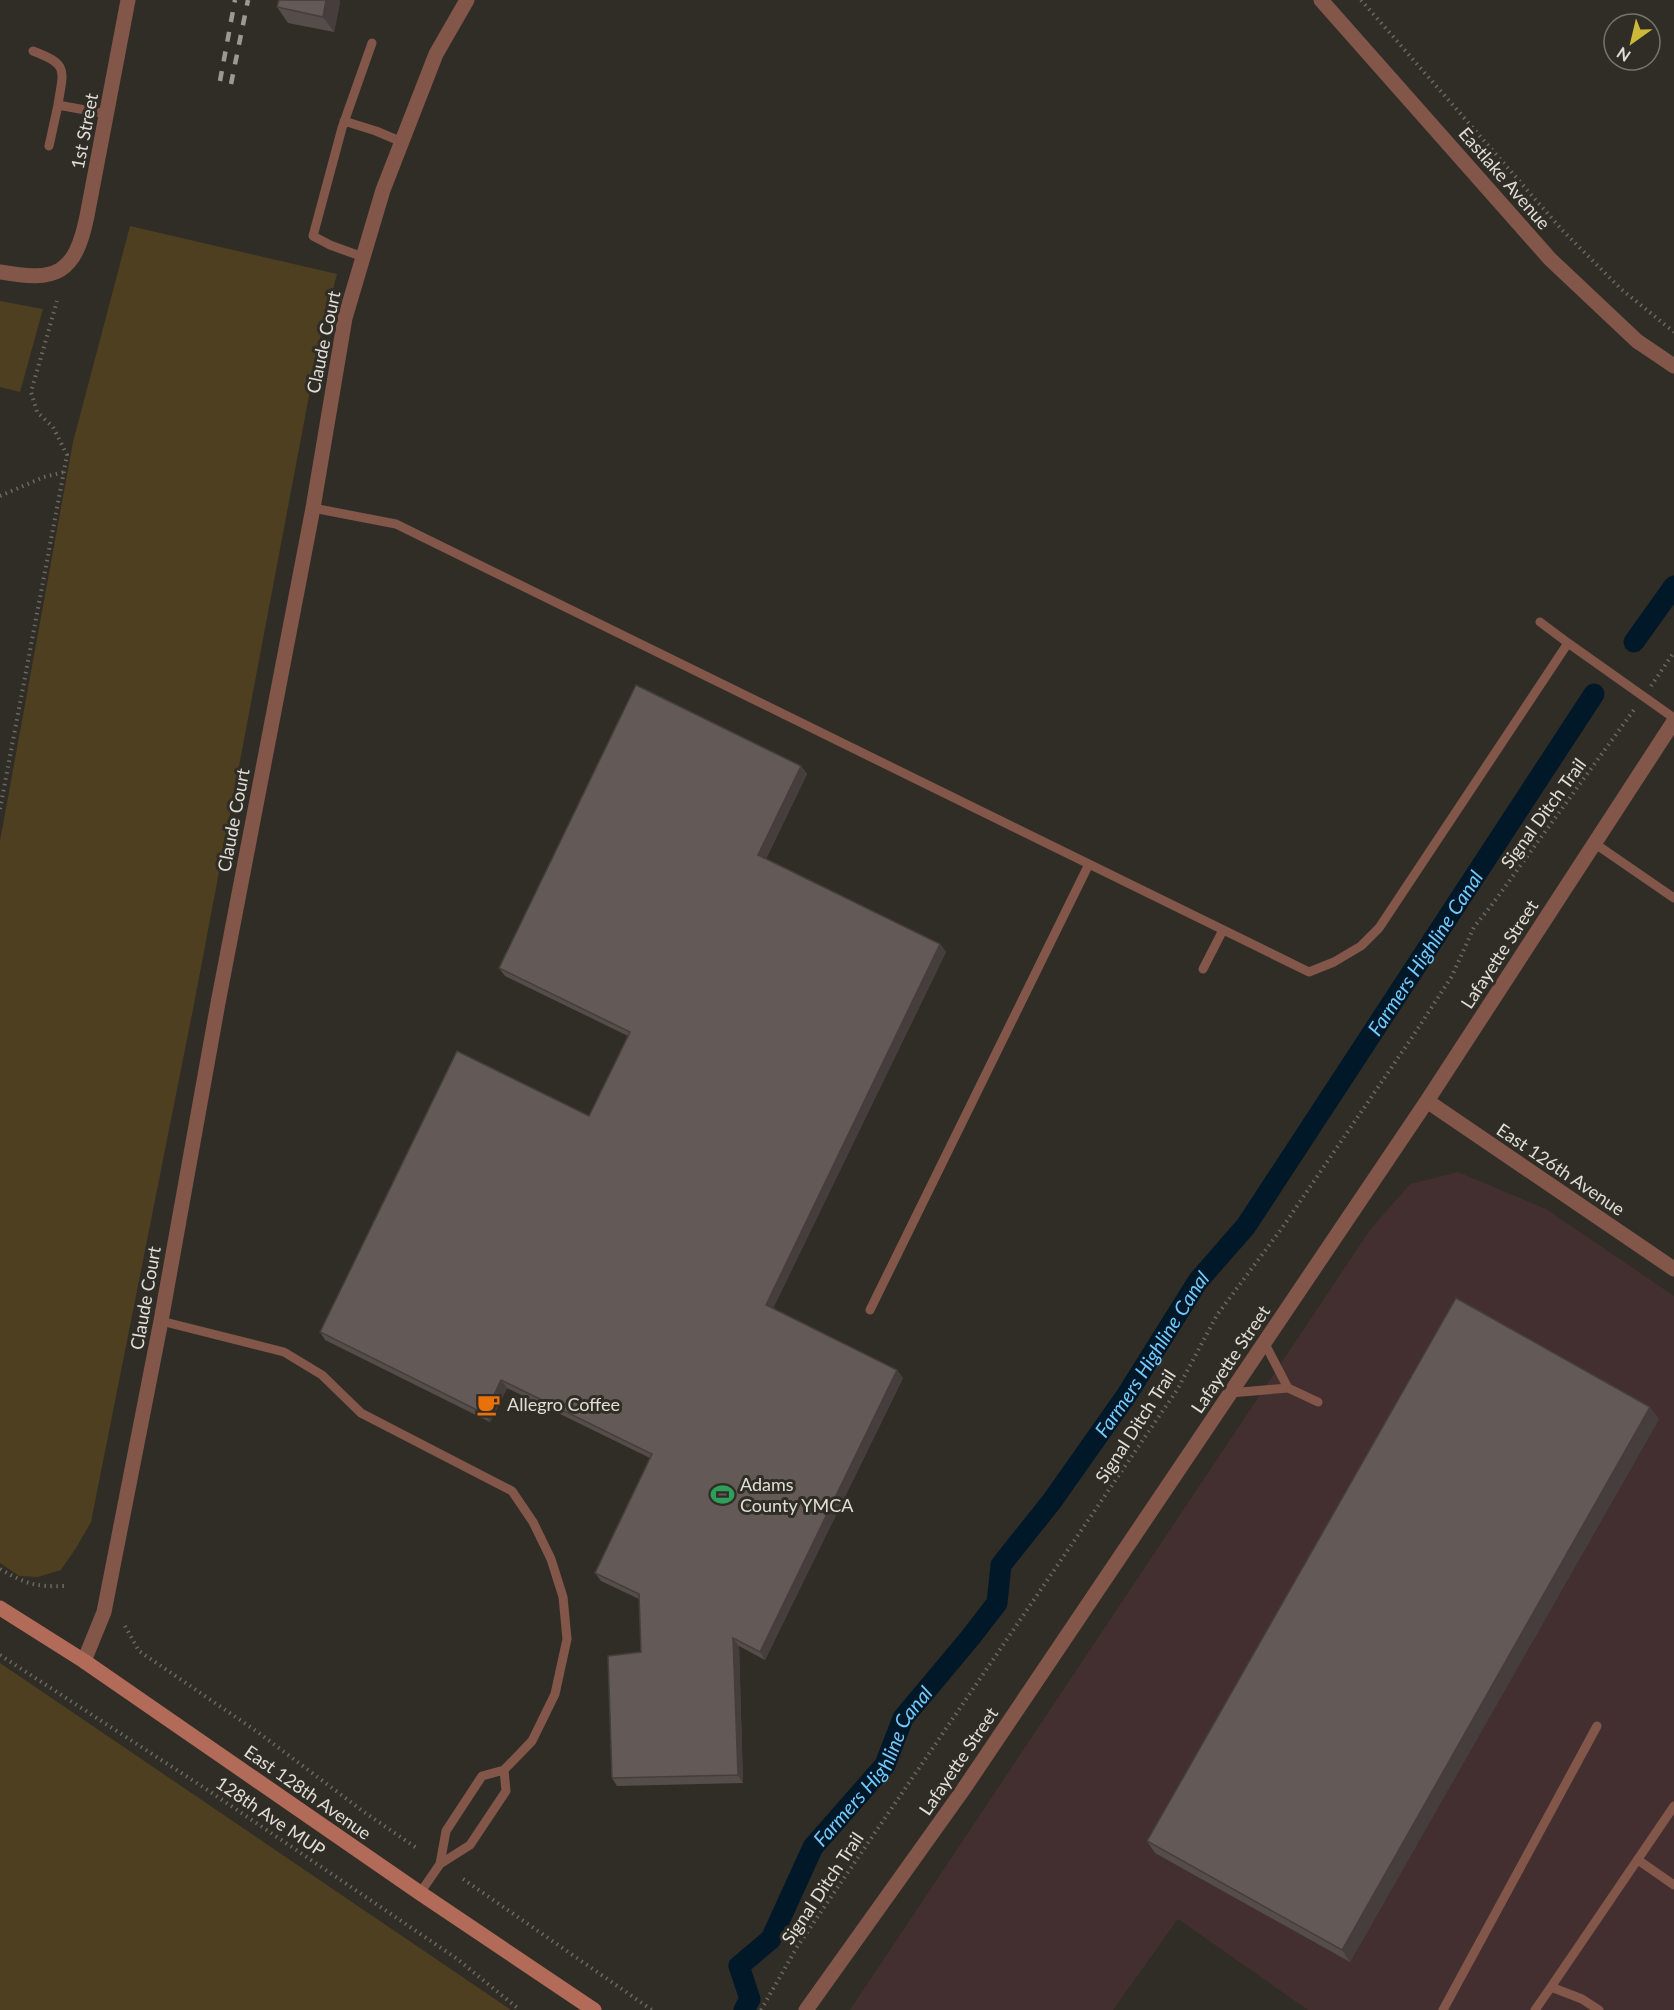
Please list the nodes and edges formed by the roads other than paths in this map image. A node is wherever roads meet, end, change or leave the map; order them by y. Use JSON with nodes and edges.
{"nodes":[{"id":1,"x":128,"y":0,"type":"edge"},
{"id":2,"x":467,"y":0,"type":"edge"},
{"id":3,"x":1321,"y":0,"type":"edge"},
{"id":4,"x":372,"y":43,"type":"dead end"},
{"id":5,"x":33,"y":51,"type":"dead end"},
{"id":6,"x":58,"y":105,"type":"junction"},
{"id":7,"x":107,"y":114,"type":"junction"},
{"id":8,"x":344,"y":121,"type":"junction"},
{"id":9,"x":402,"y":142,"type":"junction"},
{"id":10,"x":49,"y":146,"type":"dead end"},
{"id":11,"x":363,"y":257,"type":"junction"},
{"id":12,"x":0,"y":272,"type":"edge"},
{"id":13,"x":1674,"y":366,"type":"edge"},
{"id":14,"x":313,"y":508,"type":"junction"},
{"id":15,"x":1540,"y":622,"type":"dead end"},
{"id":16,"x":1568,"y":643,"type":"junction"},
{"id":17,"x":1674,"y":720,"type":"edge"},
{"id":18,"x":1594,"y":843,"type":"junction"},
{"id":19,"x":1089,"y":864,"type":"junction"},
{"id":20,"x":1674,"y":898,"type":"edge"},
{"id":21,"x":1223,"y":930,"type":"junction"},
{"id":22,"x":1203,"y":969,"type":"dead end"},
{"id":23,"x":1427,"y":1101,"type":"junction"},
{"id":24,"x":1674,"y":1269,"type":"edge"},
{"id":25,"x":870,"y":1310,"type":"dead end"},
{"id":26,"x":161,"y":1321,"type":"junction"},
{"id":27,"x":1264,"y":1342,"type":"junction"},
{"id":28,"x":1287,"y":1388,"type":"junction"},
{"id":29,"x":1230,"y":1393,"type":"junction"},
{"id":30,"x":1318,"y":1402,"type":"dead end"},
{"id":31,"x":0,"y":1608,"type":"edge"},
{"id":32,"x":84,"y":1661,"type":"junction"},
{"id":33,"x":1597,"y":1726,"type":"dead end"},
{"id":34,"x":504,"y":1770,"type":"junction"},
{"id":35,"x":1674,"y":1806,"type":"edge"},
{"id":36,"x":1638,"y":1860,"type":"junction"},
{"id":37,"x":440,"y":1864,"type":"junction"},
{"id":38,"x":1674,"y":1885,"type":"edge"},
{"id":39,"x":420,"y":1893,"type":"junction"},
{"id":40,"x":1551,"y":1987,"type":"junction"},
{"id":41,"x":594,"y":2010,"type":"edge"},
{"id":42,"x":806,"y":2010,"type":"edge"},
{"id":43,"x":1443,"y":2010,"type":"edge"},
{"id":44,"x":1535,"y":2010,"type":"edge"},
{"id":45,"x":1599,"y":2010,"type":"edge"}],
"edges":[{"from":1,"to":7,"type":"street","name":"1st Street"},
{"from":2,"to":9,"type":"street","name":"Claude Court"},
{"from":3,"to":13,"type":"street","name":"Eastlake Avenue"},
{"from":4,"to":8,"type":"lane"},
{"from":5,"to":6,"type":"lane"},
{"from":6,"to":7,"type":"lane"},
{"from":6,"to":10,"type":"lane"},
{"from":7,"to":12,"type":"street","name":"1st Street"},
{"from":8,"to":9,"type":"lane"},
{"from":8,"to":11,"type":"lane"},
{"from":9,"to":11,"type":"street","name":"Claude Court"},
{"from":11,"to":14,"type":"street","name":"Claude Court"},
{"from":14,"to":19,"type":"lane"},
{"from":14,"to":26,"type":"street","name":"Claude Court"},
{"from":15,"to":16,"type":"lane"},
{"from":16,"to":17,"type":"lane"},
{"from":16,"to":21,"type":"lane"},
{"from":17,"to":18,"type":"street","name":"Lafayette Street"},
{"from":18,"to":20,"type":"lane"},
{"from":18,"to":23,"type":"street","name":"Lafayette Street"},
{"from":19,"to":21,"type":"lane"},
{"from":19,"to":25,"type":"lane"},
{"from":21,"to":22,"type":"lane"},
{"from":23,"to":24,"type":"street","name":"East 126th Avenue"},
{"from":23,"to":27,"type":"street","name":"Lafayette Street"},
{"from":26,"to":32,"type":"street","name":"Claude Court"},
{"from":26,"to":34,"type":"lane"},
{"from":27,"to":28,"type":"lane"},
{"from":27,"to":29,"type":"street","name":"Lafayette Street"},
{"from":28,"to":29,"type":"lane"},
{"from":28,"to":30,"type":"lane"},
{"from":29,"to":42,"type":"street","name":"Lafayette Street"},
{"from":31,"to":32,"type":"main road","name":"East 128th Avenue"},
{"from":32,"to":39,"type":"main road","name":"East 128th Avenue"},
{"from":33,"to":43,"type":"lane"},
{"from":34,"to":37,"type":"lane"},
{"from":34,"to":37,"type":"lane"},
{"from":35,"to":36,"type":"lane"},
{"from":36,"to":38,"type":"lane"},
{"from":36,"to":40,"type":"lane"},
{"from":37,"to":39,"type":"lane"},
{"from":39,"to":41,"type":"main road","name":"East 128th Avenue"},
{"from":40,"to":44,"type":"lane"},
{"from":40,"to":45,"type":"lane"}]}
